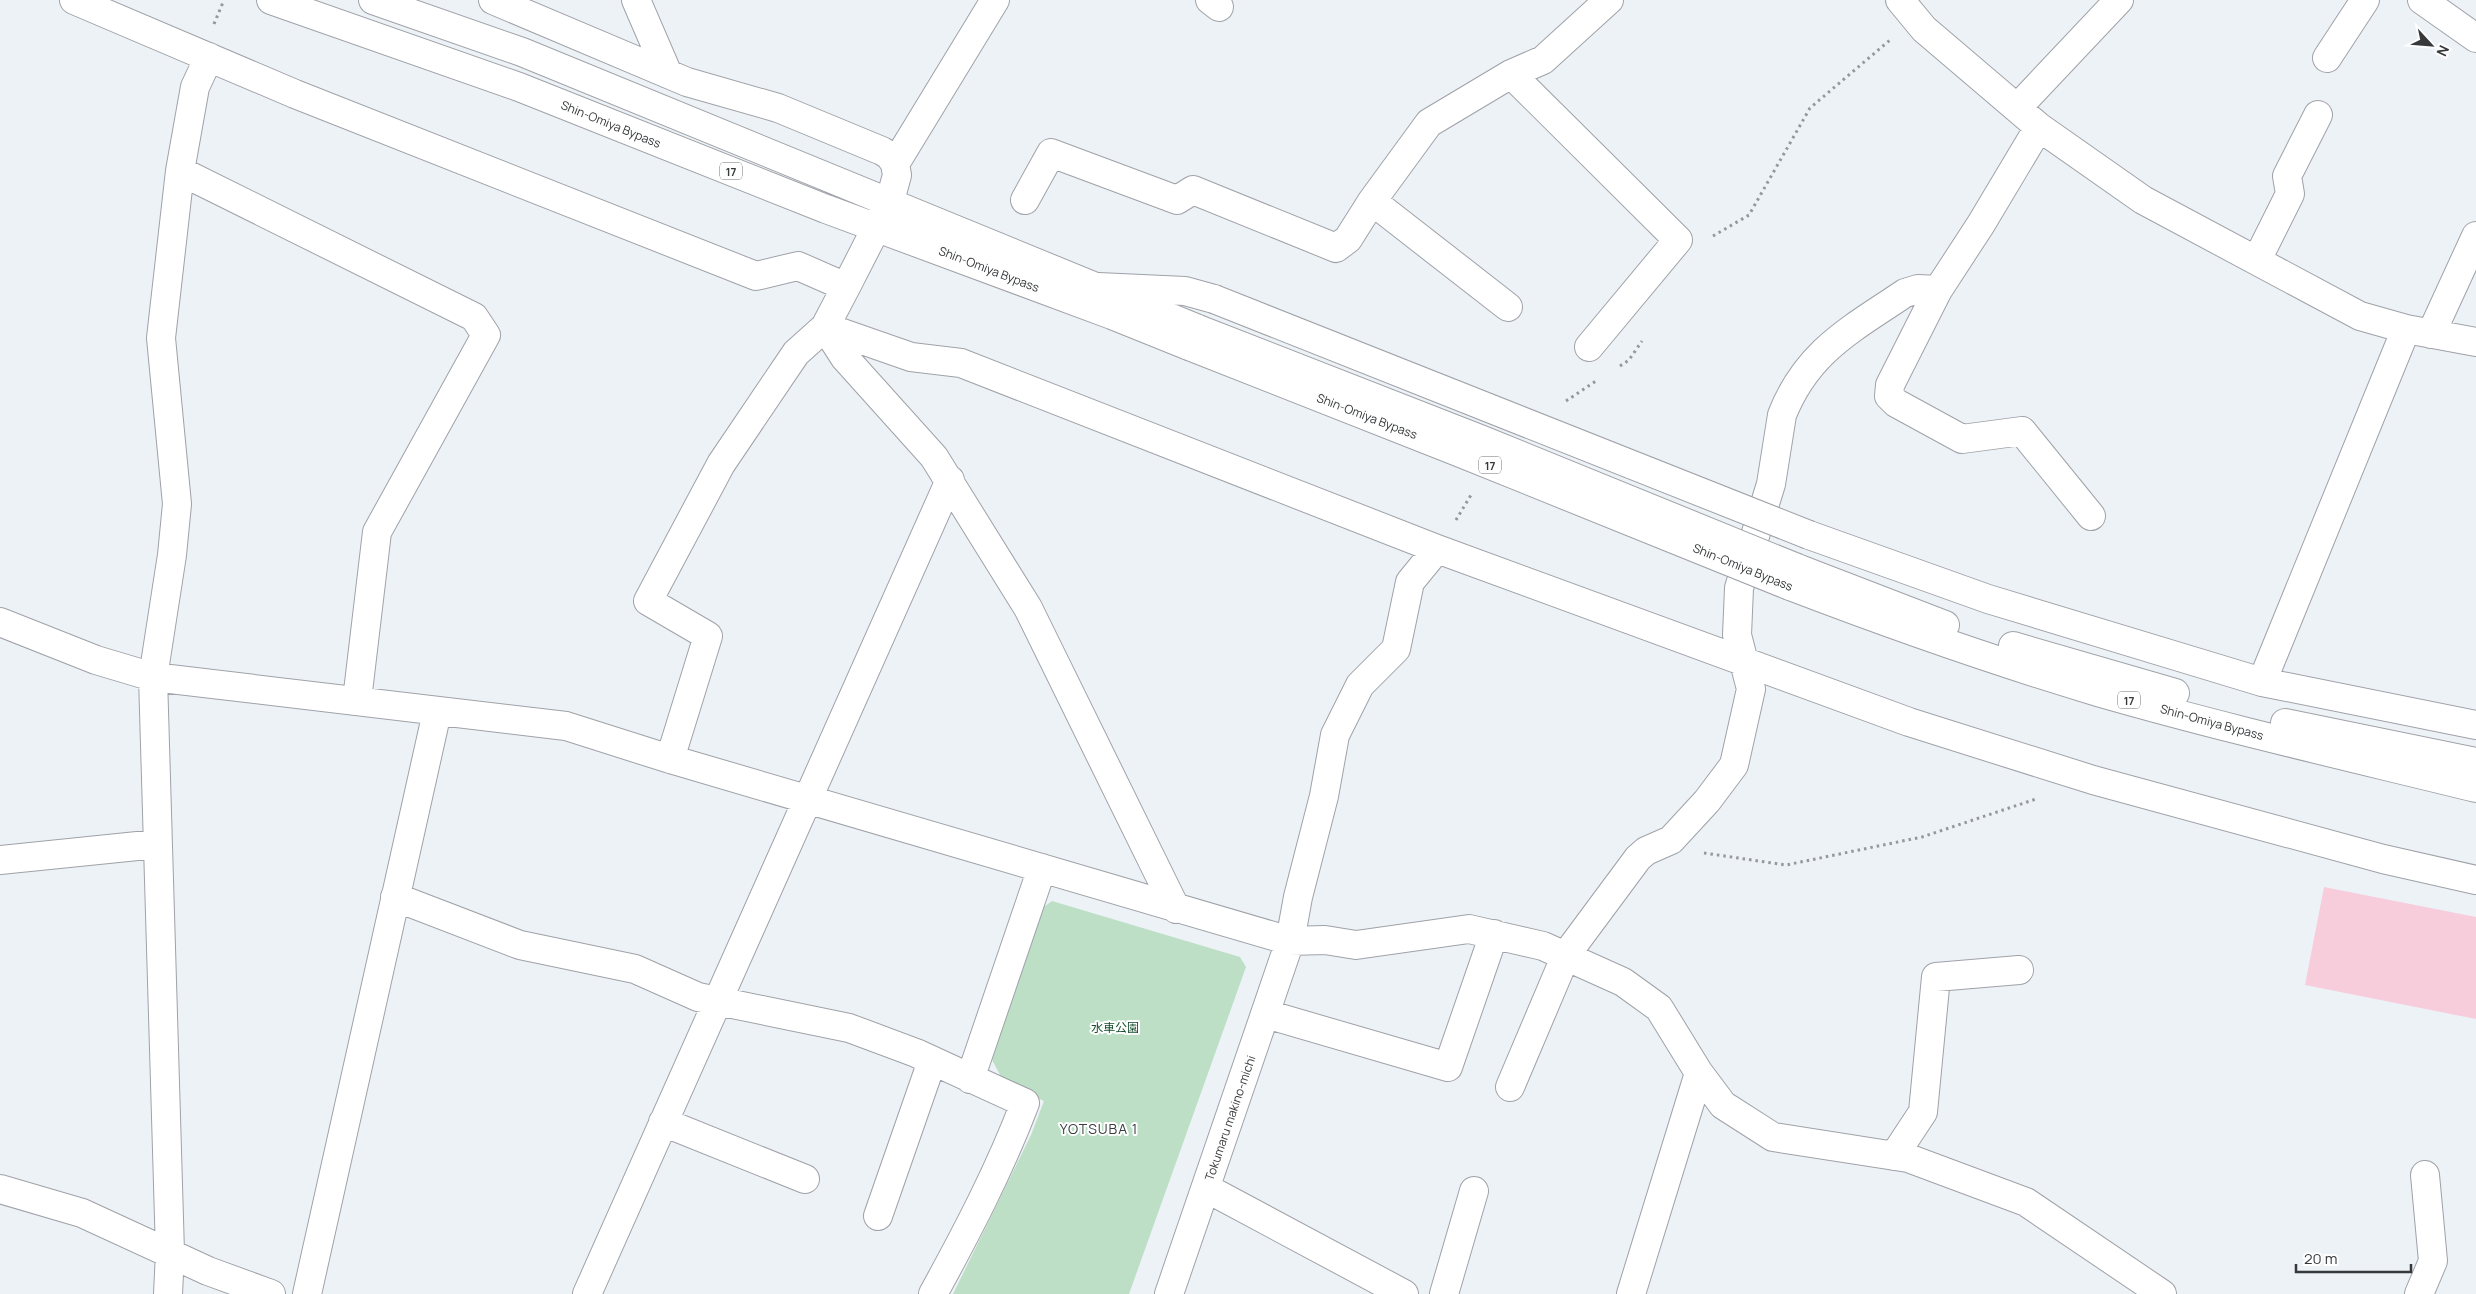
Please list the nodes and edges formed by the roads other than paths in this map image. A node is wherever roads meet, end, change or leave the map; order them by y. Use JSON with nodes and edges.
{"nodes":[{"id":1,"x":74,"y":0,"type":"edge"},
{"id":2,"x":271,"y":0,"type":"edge"},
{"id":3,"x":373,"y":0,"type":"edge"},
{"id":4,"x":493,"y":0,"type":"edge"},
{"id":5,"x":636,"y":0,"type":"edge"},
{"id":6,"x":1609,"y":0,"type":"edge"},
{"id":7,"x":2119,"y":0,"type":"edge"},
{"id":8,"x":2365,"y":0,"type":"edge"},
{"id":9,"x":2422,"y":0,"type":"edge"},
{"id":10,"x":984,"y":4,"type":"edge"},
{"id":11,"x":1907,"y":10,"type":"edge"},
{"id":12,"x":2476,"y":38,"type":"edge"},
{"id":13,"x":209,"y":58,"type":"junction"},
{"id":14,"x":2327,"y":58,"type":"dead end"},
{"id":15,"x":668,"y":74,"type":"junction"},
{"id":16,"x":1511,"y":74,"type":"junction"},
{"id":17,"x":2018,"y":107,"type":"junction"},
{"id":18,"x":2318,"y":115,"type":"dead end"},
{"id":19,"x":2039,"y":127,"type":"junction"},
{"id":20,"x":895,"y":164,"type":"junction"},
{"id":21,"x":180,"y":171,"type":"junction"},
{"id":22,"x":1024,"y":200,"type":"dead end"},
{"id":23,"x":890,"y":201,"type":"junction"},
{"id":24,"x":1372,"y":201,"type":"junction"},
{"id":25,"x":876,"y":226,"type":"junction"},
{"id":26,"x":2476,"y":236,"type":"edge"},
{"id":27,"x":2257,"y":260,"type":"junction"},
{"id":28,"x":846,"y":287,"type":"junction"},
{"id":29,"x":1096,"y":287,"type":"junction"},
{"id":30,"x":1938,"y":290,"type":"junction"},
{"id":31,"x":1508,"y":307,"type":"dead end"},
{"id":32,"x":825,"y":327,"type":"junction"},
{"id":33,"x":2419,"y":332,"type":"junction"},
{"id":34,"x":1193,"y":337,"type":"junction"},
{"id":35,"x":2476,"y":342,"type":"edge"},
{"id":36,"x":1589,"y":347,"type":"dead end"},
{"id":37,"x":950,"y":480,"type":"junction"},
{"id":38,"x":2091,"y":516,"type":"dead end"},
{"id":39,"x":1437,"y":549,"type":"junction"},
{"id":40,"x":1794,"y":577,"type":"junction"},
{"id":41,"x":0,"y":622,"type":"edge"},
{"id":42,"x":1744,"y":663,"type":"junction"},
{"id":43,"x":153,"y":677,"type":"junction"},
{"id":44,"x":2262,"y":682,"type":"junction"},
{"id":45,"x":357,"y":700,"type":"junction"},
{"id":46,"x":437,"y":712,"type":"junction"},
{"id":47,"x":2476,"y":725,"type":"edge"},
{"id":48,"x":670,"y":759,"type":"junction"},
{"id":49,"x":2476,"y":762,"type":"edge"},
{"id":50,"x":2476,"y":788,"type":"edge"},
{"id":51,"x":808,"y":798,"type":"junction"},
{"id":52,"x":157,"y":844,"type":"junction"},
{"id":53,"x":0,"y":860,"type":"edge"},
{"id":54,"x":1042,"y":868,"type":"junction"},
{"id":55,"x":2476,"y":880,"type":"edge"},
{"id":56,"x":396,"y":897,"type":"junction"},
{"id":57,"x":1176,"y":909,"type":"junction"},
{"id":58,"x":1494,"y":934,"type":"junction"},
{"id":59,"x":1290,"y":941,"type":"junction"},
{"id":60,"x":1566,"y":955,"type":"junction"},
{"id":61,"x":2019,"y":970,"type":"dead end"},
{"id":62,"x":718,"y":1000,"type":"junction"},
{"id":63,"x":1266,"y":1014,"type":"junction"},
{"id":64,"x":932,"y":1061,"type":"junction"},
{"id":65,"x":1699,"y":1073,"type":"junction"},
{"id":66,"x":970,"y":1079,"type":"junction"},
{"id":67,"x":1510,"y":1087,"type":"dead end"},
{"id":68,"x":663,"y":1122,"type":"junction"},
{"id":69,"x":1894,"y":1156,"type":"junction"},
{"id":70,"x":2425,"y":1175,"type":"dead end"},
{"id":71,"x":805,"y":1179,"type":"dead end"},
{"id":72,"x":1206,"y":1188,"type":"junction"},
{"id":73,"x":0,"y":1189,"type":"edge"},
{"id":74,"x":1474,"y":1191,"type":"dead end"},
{"id":75,"x":878,"y":1216,"type":"dead end"},
{"id":76,"x":170,"y":1252,"type":"junction"},
{"id":77,"x":596,"y":1290,"type":"edge"},
{"id":78,"x":168,"y":1294,"type":"edge"},
{"id":79,"x":271,"y":1294,"type":"edge"},
{"id":80,"x":307,"y":1294,"type":"edge"},
{"id":81,"x":933,"y":1294,"type":"edge"},
{"id":82,"x":1169,"y":1294,"type":"edge"},
{"id":83,"x":1404,"y":1294,"type":"edge"},
{"id":84,"x":1444,"y":1294,"type":"edge"},
{"id":85,"x":1630,"y":1294,"type":"edge"},
{"id":86,"x":2162,"y":1294,"type":"edge"},
{"id":87,"x":2419,"y":1294,"type":"edge"}],
"edges":[{"from":1,"to":13,"type":"main road"},
{"from":2,"to":25,"type":"main road","name":"Shin-Omiya Bypass","number":"17"},
{"from":3,"to":23,"type":"main road","name":"Shin-Omiya Bypass","number":"17"},
{"from":4,"to":15,"type":"main road"},
{"from":5,"to":15,"type":"main road"},
{"from":6,"to":16,"type":"main road"},
{"from":7,"to":17,"type":"main road"},
{"from":8,"to":14,"type":"main road"},
{"from":9,"to":12,"type":"main road"},
{"from":10,"to":20,"type":"main road"},
{"from":11,"to":17,"type":"main road"},
{"from":13,"to":21,"type":"main road"},
{"from":13,"to":28,"type":"main road"},
{"from":15,"to":20,"type":"main road"},
{"from":16,"to":24,"type":"main road"},
{"from":16,"to":36,"type":"main road"},
{"from":17,"to":19,"type":"main road"},
{"from":18,"to":27,"type":"main road"},
{"from":19,"to":27,"type":"main road"},
{"from":19,"to":30,"type":"main road"},
{"from":20,"to":23,"type":"main road"},
{"from":21,"to":43,"type":"main road"},
{"from":21,"to":45,"type":"main road"},
{"from":22,"to":24,"type":"main road"},
{"from":23,"to":25,"type":"main road"},
{"from":23,"to":29,"type":"main road","name":"Shin-Omiya Bypass","number":"17"},
{"from":24,"to":31,"type":"main road"},
{"from":25,"to":28,"type":"main road"},
{"from":25,"to":34,"type":"main road","name":"Shin-Omiya Bypass","number":"17"},
{"from":26,"to":33,"type":"main road"},
{"from":27,"to":33,"type":"main road"},
{"from":28,"to":32,"type":"main road"},
{"from":29,"to":34,"type":"main road","name":"Shin-Omiya Bypass","number":"17"},
{"from":29,"to":44,"type":"main road","number":"17","bridge":true},
{"from":30,"to":38,"type":"main road"},
{"from":30,"to":42,"type":"main road"},
{"from":32,"to":37,"type":"main road"},
{"from":32,"to":39,"type":"main road"},
{"from":32,"to":48,"type":"main road"},
{"from":33,"to":35,"type":"main road"},
{"from":33,"to":44,"type":"main road"},
{"from":34,"to":40,"type":"main road","name":"Shin-Omiya Bypass","number":"17","bridge":true},
{"from":37,"to":51,"type":"main road"},
{"from":37,"to":57,"type":"main road"},
{"from":39,"to":42,"type":"main road"},
{"from":39,"to":59,"type":"main road","name":"Tokumaru makino-michi"},
{"from":40,"to":49,"type":"main road","name":"Shin-Omiya Bypass","number":"17"},
{"from":40,"to":50,"type":"main road","name":"Shin-Omiya Bypass","number":"17"},
{"from":41,"to":43,"type":"main road"},
{"from":42,"to":55,"type":"main road"},
{"from":42,"to":60,"type":"main road"},
{"from":43,"to":45,"type":"main road"},
{"from":43,"to":52,"type":"main road"},
{"from":44,"to":47,"type":"main road","number":"17"},
{"from":45,"to":46,"type":"main road"},
{"from":46,"to":48,"type":"main road"},
{"from":46,"to":56,"type":"main road"},
{"from":48,"to":51,"type":"main road"},
{"from":51,"to":54,"type":"main road"},
{"from":51,"to":62,"type":"main road"},
{"from":52,"to":53,"type":"main road"},
{"from":52,"to":76,"type":"main road"},
{"from":54,"to":57,"type":"main road"},
{"from":54,"to":66,"type":"main road"},
{"from":56,"to":62,"type":"main road"},
{"from":56,"to":80,"type":"main road"},
{"from":57,"to":59,"type":"main road"},
{"from":58,"to":59,"type":"main road"},
{"from":58,"to":60,"type":"main road"},
{"from":58,"to":63,"type":"main road"},
{"from":59,"to":63,"type":"main road","name":"Tokumaru makino-michi"},
{"from":60,"to":65,"type":"main road"},
{"from":60,"to":67,"type":"main road"},
{"from":61,"to":69,"type":"main road"},
{"from":62,"to":64,"type":"main road"},
{"from":62,"to":68,"type":"main road"},
{"from":63,"to":72,"type":"main road","name":"Tokumaru makino-michi"},
{"from":64,"to":66,"type":"main road"},
{"from":64,"to":75,"type":"main road"},
{"from":65,"to":69,"type":"main road"},
{"from":65,"to":85,"type":"main road"},
{"from":66,"to":81,"type":"main road"},
{"from":68,"to":71,"type":"main road"},
{"from":68,"to":77,"type":"main road"},
{"from":69,"to":86,"type":"main road"},
{"from":70,"to":87,"type":"main road"},
{"from":72,"to":82,"type":"main road","name":"Tokumaru makino-michi"},
{"from":72,"to":83,"type":"main road"},
{"from":73,"to":76,"type":"main road"},
{"from":74,"to":84,"type":"main road"},
{"from":76,"to":78,"type":"main road"},
{"from":76,"to":79,"type":"main road"}]}
